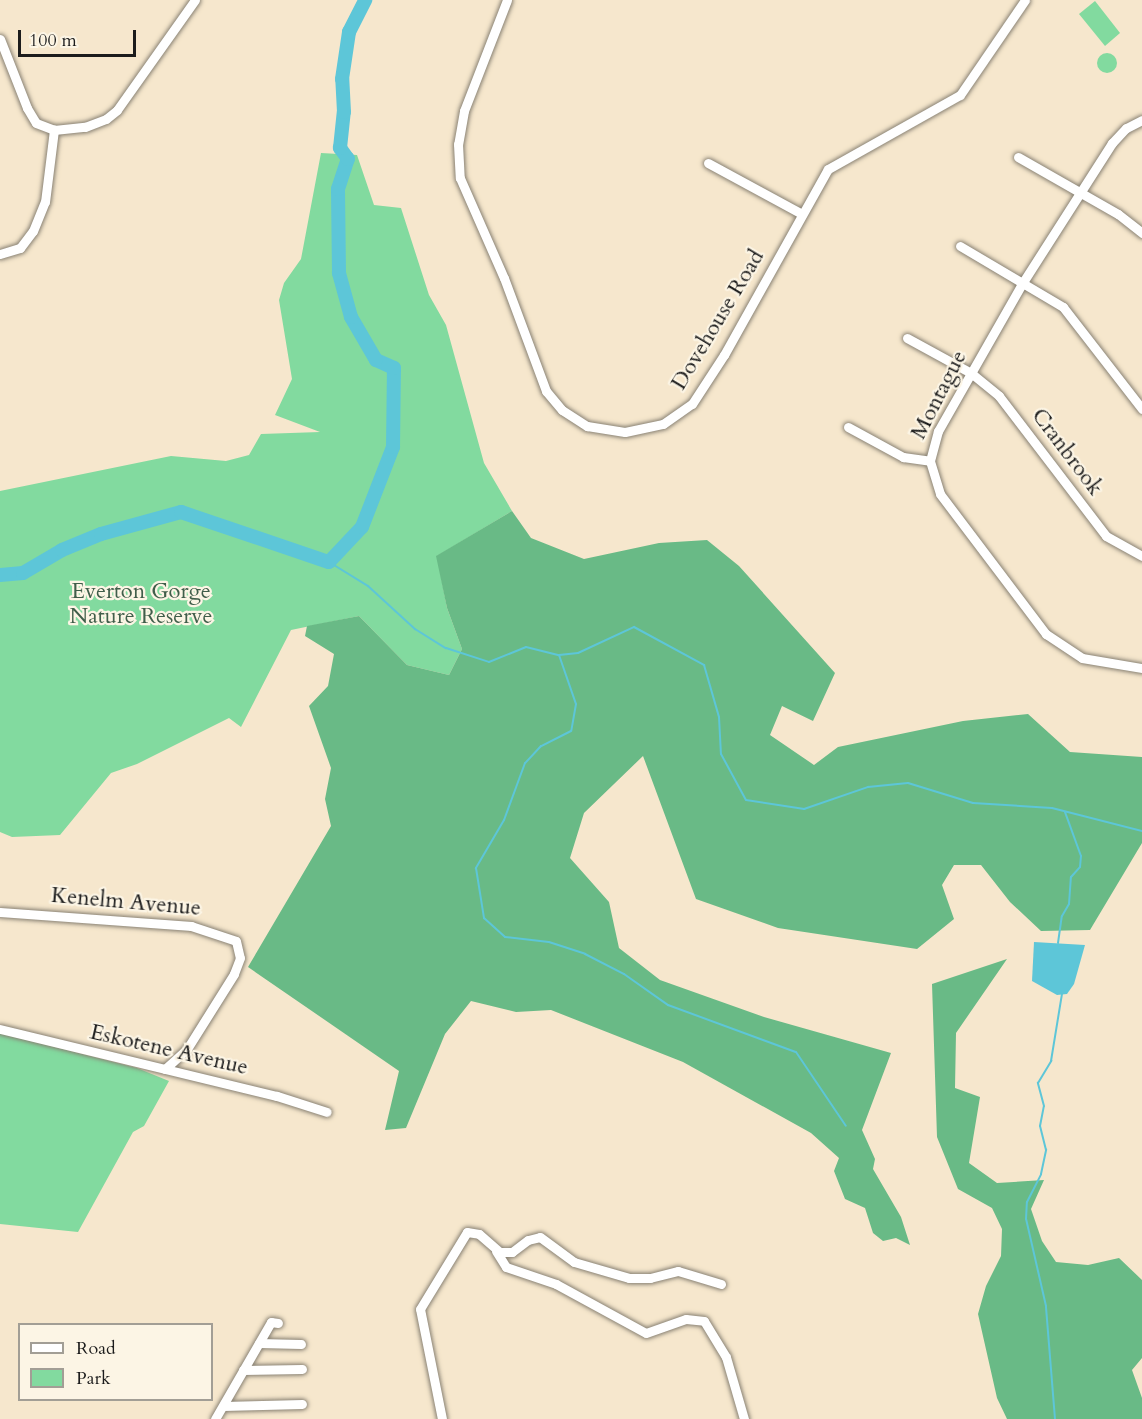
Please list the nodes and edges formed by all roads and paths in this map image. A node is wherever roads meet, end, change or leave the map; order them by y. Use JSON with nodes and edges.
{"nodes":[{"id":1,"x":195,"y":0,"type":"edge"},
{"id":2,"x":507,"y":0,"type":"edge"},
{"id":3,"x":1025,"y":0,"type":"edge"},
{"id":4,"x":0,"y":39,"type":"edge"},
{"id":5,"x":1142,"y":120,"type":"edge"},
{"id":6,"x":54,"y":130,"type":"junction"},
{"id":7,"x":1018,"y":157,"type":"dead end"},
{"id":8,"x":708,"y":163,"type":"dead end"},
{"id":9,"x":1081,"y":192,"type":"junction"},
{"id":10,"x":802,"y":214,"type":"junction"},
{"id":11,"x":1142,"y":233,"type":"edge"},
{"id":12,"x":960,"y":246,"type":"dead end"},
{"id":13,"x":0,"y":254,"type":"edge"},
{"id":14,"x":1023,"y":282,"type":"junction"},
{"id":15,"x":907,"y":338,"type":"dead end"},
{"id":16,"x":971,"y":373,"type":"junction"},
{"id":17,"x":1142,"y":409,"type":"edge"},
{"id":18,"x":848,"y":427,"type":"dead end"},
{"id":19,"x":930,"y":461,"type":"junction"},
{"id":20,"x":1137,"y":554,"type":"edge"},
{"id":21,"x":1142,"y":668,"type":"edge"},
{"id":22,"x":0,"y":912,"type":"edge"},
{"id":23,"x":0,"y":1029,"type":"edge"},
{"id":24,"x":165,"y":1069,"type":"junction"},
{"id":25,"x":327,"y":1112,"type":"dead end"},
{"id":26,"x":496,"y":1251,"type":"junction"},
{"id":27,"x":721,"y":1284,"type":"dead end"},
{"id":28,"x":278,"y":1323,"type":"dead end"},
{"id":29,"x":259,"y":1343,"type":"junction"},
{"id":30,"x":301,"y":1344,"type":"dead end"},
{"id":31,"x":302,"y":1369,"type":"dead end"},
{"id":32,"x":243,"y":1370,"type":"junction"},
{"id":33,"x":302,"y":1404,"type":"dead end"},
{"id":34,"x":223,"y":1406,"type":"junction"},
{"id":35,"x":215,"y":1419,"type":"edge"},
{"id":36,"x":442,"y":1419,"type":"edge"},
{"id":37,"x":744,"y":1419,"type":"edge"}],
"edges":[{"from":1,"to":6,"type":"street"},
{"from":2,"to":10,"type":"street","name":"Dovehouse Road"},
{"from":3,"to":10,"type":"street","name":"Dovehouse Road"},
{"from":4,"to":6,"type":"street"},
{"from":5,"to":9,"type":"street","name":"Montague"},
{"from":6,"to":13,"type":"street"},
{"from":7,"to":9,"type":"street"},
{"from":8,"to":10,"type":"street"},
{"from":9,"to":11,"type":"street"},
{"from":9,"to":14,"type":"street","name":"Montague"},
{"from":12,"to":14,"type":"street"},
{"from":14,"to":16,"type":"street","name":"Montague"},
{"from":14,"to":17,"type":"street"},
{"from":15,"to":16,"type":"street","name":"Cranbrook"},
{"from":16,"to":19,"type":"street","name":"Montague"},
{"from":16,"to":20,"type":"street","name":"Cranbrook"},
{"from":18,"to":19,"type":"street"},
{"from":19,"to":21,"type":"street","name":"Montague"},
{"from":22,"to":24,"type":"street","name":"Kenelm Avenue"},
{"from":23,"to":24,"type":"street","name":"Eskotene Avenue"},
{"from":24,"to":25,"type":"street","name":"Eskotene Avenue"},
{"from":26,"to":27,"type":"street"},
{"from":26,"to":36,"type":"street"},
{"from":26,"to":37,"type":"street"},
{"from":28,"to":29,"type":"street"},
{"from":29,"to":30,"type":"street"},
{"from":29,"to":32,"type":"street"},
{"from":31,"to":32,"type":"street"},
{"from":32,"to":34,"type":"street"},
{"from":33,"to":34,"type":"street"},
{"from":34,"to":35,"type":"street"}]}
